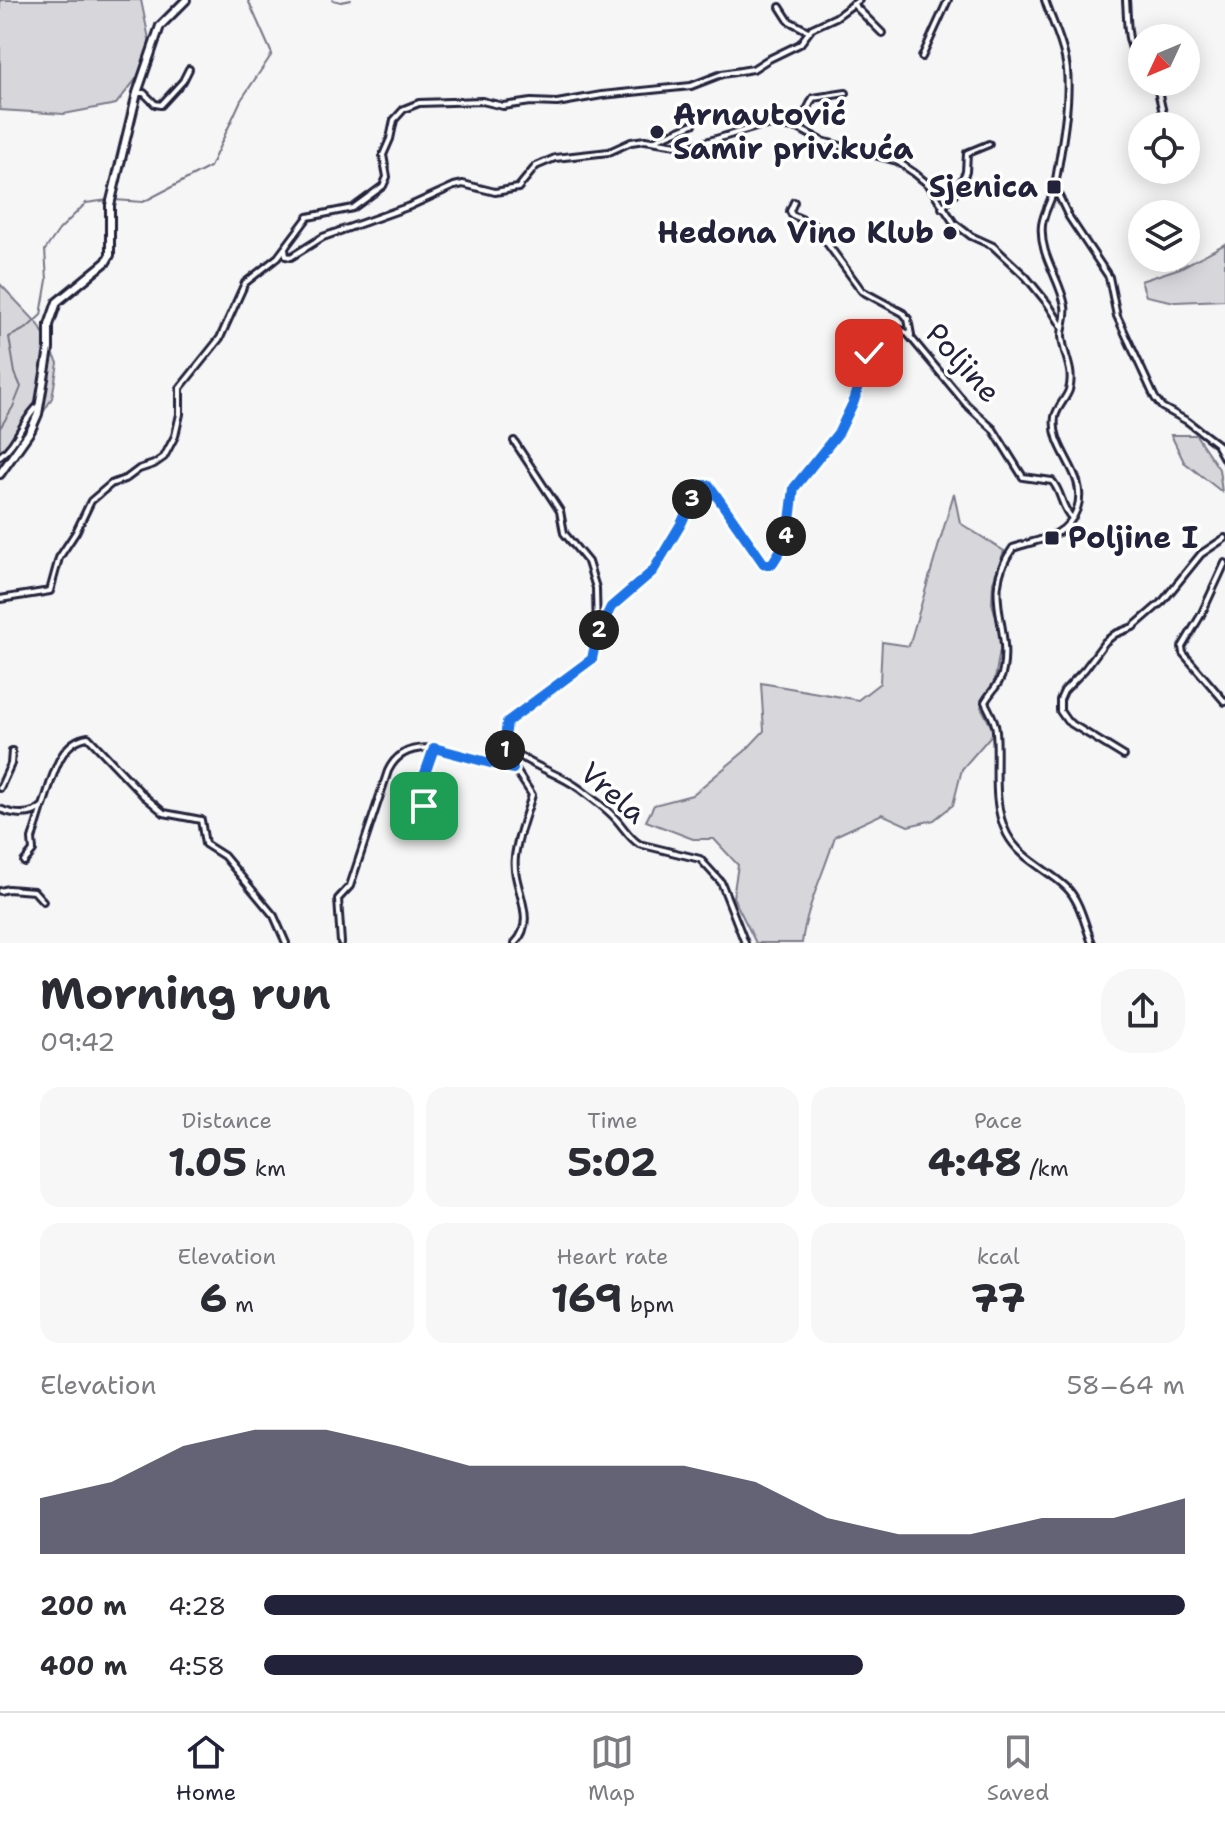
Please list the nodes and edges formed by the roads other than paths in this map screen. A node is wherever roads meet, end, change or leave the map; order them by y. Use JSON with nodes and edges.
{"nodes":[{"id":1,"x":186,"y":0,"type":"edge"},
{"id":2,"x":859,"y":0,"type":"edge"},
{"id":3,"x":948,"y":0,"type":"edge"},
{"id":4,"x":1045,"y":0,"type":"edge"},
{"id":5,"x":1126,"y":0,"type":"edge"},
{"id":6,"x":853,"y":4,"type":"junction"},
{"id":7,"x":780,"y":7,"type":"dead end"},
{"id":8,"x":1128,"y":28,"type":"edge"},
{"id":9,"x":808,"y":31,"type":"junction"},
{"id":10,"x":882,"y":33,"type":"dead end"},
{"id":11,"x":922,"y":57,"type":"dead end"},
{"id":12,"x":189,"y":69,"type":"dead end"},
{"id":13,"x":137,"y":93,"type":"junction"},
{"id":14,"x":846,"y":93,"type":"dead end"},
{"id":15,"x":693,"y":124,"type":"dead end"},
{"id":16,"x":798,"y":128,"type":"junction"},
{"id":17,"x":653,"y":141,"type":"junction"},
{"id":18,"x":989,"y":144,"type":"dead end"},
{"id":19,"x":1055,"y":188,"type":"junction"},
{"id":20,"x":794,"y":202,"type":"dead end"},
{"id":21,"x":942,"y":208,"type":"junction"},
{"id":22,"x":285,"y":249,"type":"junction"},
{"id":23,"x":1063,"y":328,"type":"junction"},
{"id":24,"x":911,"y":337,"type":"junction"},
{"id":25,"x":41,"y":402,"type":"junction"},
{"id":26,"x":514,"y":441,"type":"dead end"},
{"id":27,"x":1215,"y":444,"type":"junction"},
{"id":28,"x":1225,"y":450,"type":"edge"},
{"id":29,"x":0,"y":456,"type":"edge"},
{"id":30,"x":1225,"y":460,"type":"edge"},
{"id":31,"x":0,"y":474,"type":"edge"},
{"id":32,"x":1072,"y":518,"type":"junction"},
{"id":33,"x":1225,"y":538,"type":"edge"},
{"id":34,"x":1225,"y":563,"type":"edge"},
{"id":35,"x":1223,"y":570,"type":"edge"},
{"id":36,"x":0,"y":599,"type":"edge"},
{"id":37,"x":597,"y":635,"type":"junction"},
{"id":38,"x":1225,"y":702,"type":"edge"},
{"id":39,"x":504,"y":742,"type":"junction"},
{"id":40,"x":434,"y":748,"type":"junction"},
{"id":41,"x":12,"y":751,"type":"dead end"},
{"id":42,"x":1124,"y":756,"type":"dead end"},
{"id":43,"x":513,"y":769,"type":"junction"},
{"id":44,"x":0,"y":788,"type":"edge"},
{"id":45,"x":424,"y":806,"type":"dead end"},
{"id":46,"x":42,"y":808,"type":"junction"},
{"id":47,"x":0,"y":809,"type":"edge"},
{"id":48,"x":24,"y":862,"type":"dead end"},
{"id":49,"x":0,"y":891,"type":"edge"},
{"id":50,"x":43,"y":901,"type":"dead end"},
{"id":51,"x":286,"y":943,"type":"edge"},
{"id":52,"x":341,"y":943,"type":"edge"},
{"id":53,"x":515,"y":943,"type":"edge"},
{"id":54,"x":745,"y":943,"type":"edge"},
{"id":55,"x":1092,"y":943,"type":"edge"}],
"edges":[{"from":1,"to":13,"type":"street"},
{"from":2,"to":6,"type":"street"},
{"from":3,"to":11,"type":"street"},
{"from":4,"to":19,"type":"street"},
{"from":5,"to":8,"type":"street"},
{"from":6,"to":9,"type":"street"},
{"from":6,"to":10,"type":"street"},
{"from":7,"to":9,"type":"street"},
{"from":9,"to":22,"type":"street"},
{"from":12,"to":13,"type":"street"},
{"from":13,"to":25,"type":"street"},
{"from":14,"to":16,"type":"street"},
{"from":15,"to":17,"type":"street"},
{"from":16,"to":17,"type":"street"},
{"from":16,"to":21,"type":"street"},
{"from":17,"to":22,"type":"street"},
{"from":18,"to":21,"type":"street"},
{"from":19,"to":23,"type":"street"},
{"from":19,"to":27,"type":"street"},
{"from":20,"to":24,"type":"street"},
{"from":21,"to":23,"type":"street"},
{"from":22,"to":36,"type":"street"},
{"from":23,"to":32,"type":"street"},
{"from":24,"to":32,"type":"street","name":"Poljine"},
{"from":24,"to":37,"type":"street","name":"Poljine"},
{"from":25,"to":29,"type":"street"},
{"from":25,"to":31,"type":"street"},
{"from":26,"to":37,"type":"street"},
{"from":27,"to":28,"type":"street"},
{"from":27,"to":30,"type":"street"},
{"from":32,"to":55,"type":"street"},
{"from":33,"to":42,"type":"street"},
{"from":34,"to":35,"type":"street"},
{"from":35,"to":38,"type":"street"},
{"from":37,"to":39,"type":"street","name":"Poljine"},
{"from":39,"to":43,"type":"street"},
{"from":39,"to":54,"type":"street","name":"Vrela"},
{"from":40,"to":43,"type":"street"},
{"from":40,"to":45,"type":"street"},
{"from":40,"to":52,"type":"street"},
{"from":41,"to":44,"type":"street"},
{"from":43,"to":53,"type":"street"},
{"from":46,"to":47,"type":"street"},
{"from":46,"to":48,"type":"street"},
{"from":46,"to":51,"type":"street"},
{"from":49,"to":50,"type":"street"}]}
